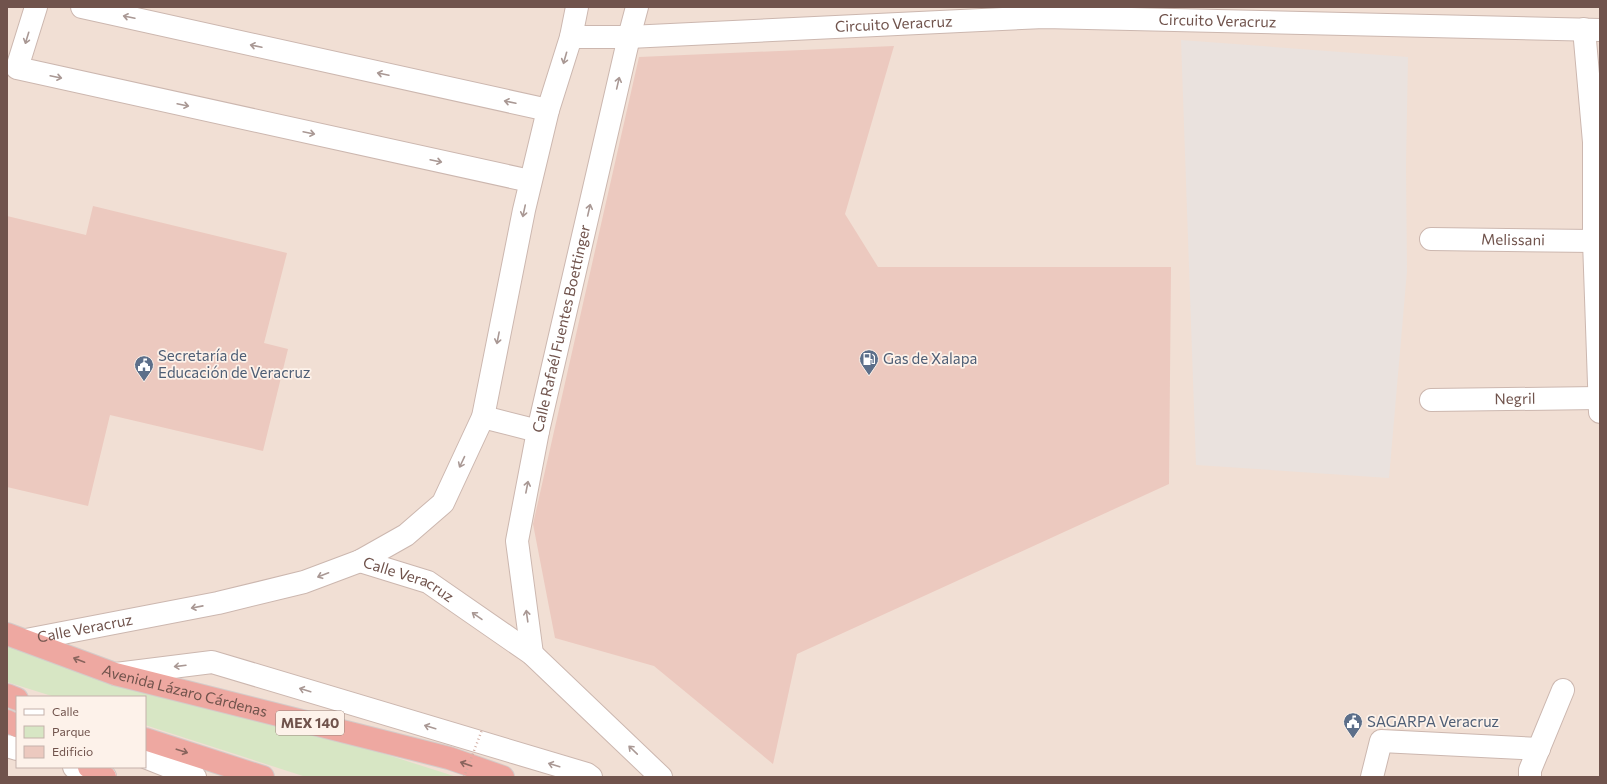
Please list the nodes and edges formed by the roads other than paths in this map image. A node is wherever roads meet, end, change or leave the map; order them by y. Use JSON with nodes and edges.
{"nodes":[{"id":1,"x":36,"y":7,"type":"edge"},
{"id":2,"x":82,"y":7,"type":"edge"},
{"id":3,"x":577,"y":7,"type":"edge"},
{"id":4,"x":637,"y":7,"type":"edge"},
{"id":5,"x":1592,"y":30,"type":"edge"},
{"id":6,"x":629,"y":37,"type":"junction"},
{"id":7,"x":571,"y":38,"type":"junction"},
{"id":8,"x":548,"y":110,"type":"junction"},
{"id":9,"x":1597,"y":142,"type":"edge"},
{"id":10,"x":530,"y":181,"type":"junction"},
{"id":11,"x":1431,"y":239,"type":"dead end"},
{"id":12,"x":1594,"y":241,"type":"junction"},
{"id":13,"x":1431,"y":400,"type":"dead end"},
{"id":14,"x":1600,"y":405,"type":"edge"},
{"id":15,"x":483,"y":417,"type":"junction"},
{"id":16,"x":538,"y":431,"type":"junction"},
{"id":17,"x":360,"y":561,"type":"junction"},
{"id":18,"x":16,"y":637,"type":"edge"},
{"id":19,"x":532,"y":654,"type":"junction"},
{"id":20,"x":115,"y":674,"type":"junction"},
{"id":21,"x":1564,"y":690,"type":"dead end"},
{"id":22,"x":7,"y":721,"type":"edge"},
{"id":23,"x":16,"y":726,"type":"edge"},
{"id":24,"x":146,"y":739,"type":"edge"},
{"id":25,"x":1539,"y":749,"type":"junction"},
{"id":26,"x":146,"y":757,"type":"edge"},
{"id":27,"x":77,"y":768,"type":"edge"},
{"id":28,"x":91,"y":768,"type":"edge"},
{"id":29,"x":105,"y":777,"type":"edge"},
{"id":30,"x":195,"y":777,"type":"edge"},
{"id":31,"x":263,"y":777,"type":"edge"},
{"id":32,"x":503,"y":777,"type":"edge"},
{"id":33,"x":591,"y":777,"type":"edge"},
{"id":34,"x":661,"y":777,"type":"edge"},
{"id":35,"x":1372,"y":777,"type":"edge"},
{"id":36,"x":1530,"y":777,"type":"edge"}],
"edges":[{"from":1,"to":10,"type":"street","one_way":true},
{"from":8,"to":2,"type":"street","one_way":true},
{"from":3,"to":7,"type":"street"},
{"from":4,"to":6,"type":"street","name":"Calle Rafaél Fuentes Boettinger"},
{"from":5,"to":6,"type":"street","name":"Circuito Veracruz"},
{"from":5,"to":9,"type":"street"},
{"from":6,"to":7,"type":"street","name":"Circuito Veracruz"},
{"from":16,"to":6,"type":"street","name":"Calle Rafaél Fuentes Boettinger","one_way":true},
{"from":7,"to":8,"type":"street","one_way":true},
{"from":8,"to":10,"type":"street"},
{"from":9,"to":12,"type":"street"},
{"from":10,"to":15,"type":"street","one_way":true},
{"from":11,"to":12,"type":"street","name":"Melissani"},
{"from":12,"to":14,"type":"street"},
{"from":13,"to":14,"type":"street","name":"Negril"},
{"from":15,"to":16,"type":"street"},
{"from":15,"to":17,"type":"street","one_way":true},
{"from":19,"to":16,"type":"street","name":"Calle Rafaél Fuentes Boettinger","one_way":true},
{"from":17,"to":18,"type":"street","name":"Calle Veracruz","one_way":true},
{"from":19,"to":17,"type":"street","name":"Calle Veracruz","one_way":true},
{"from":20,"to":18,"type":"highway","name":"Avenida Lázaro Cárdenas","number":"MEX 140","one_way":true},
{"from":34,"to":19,"type":"street","name":"Calle Veracruz","one_way":true},
{"from":32,"to":20,"type":"highway","name":"Avenida Lázaro Cárdenas","number":"MEX 140","one_way":true},
{"from":33,"to":20,"type":"street","one_way":true},
{"from":21,"to":25,"type":"street"},
{"from":22,"to":23,"type":"highway"},
{"from":24,"to":31,"type":"highway","one_way":true},
{"from":25,"to":35,"type":"street"},
{"from":25,"to":36,"type":"street"},
{"from":26,"to":30,"type":"street"},
{"from":27,"to":29,"type":"street"},
{"from":28,"to":29,"type":"highway"}]}
